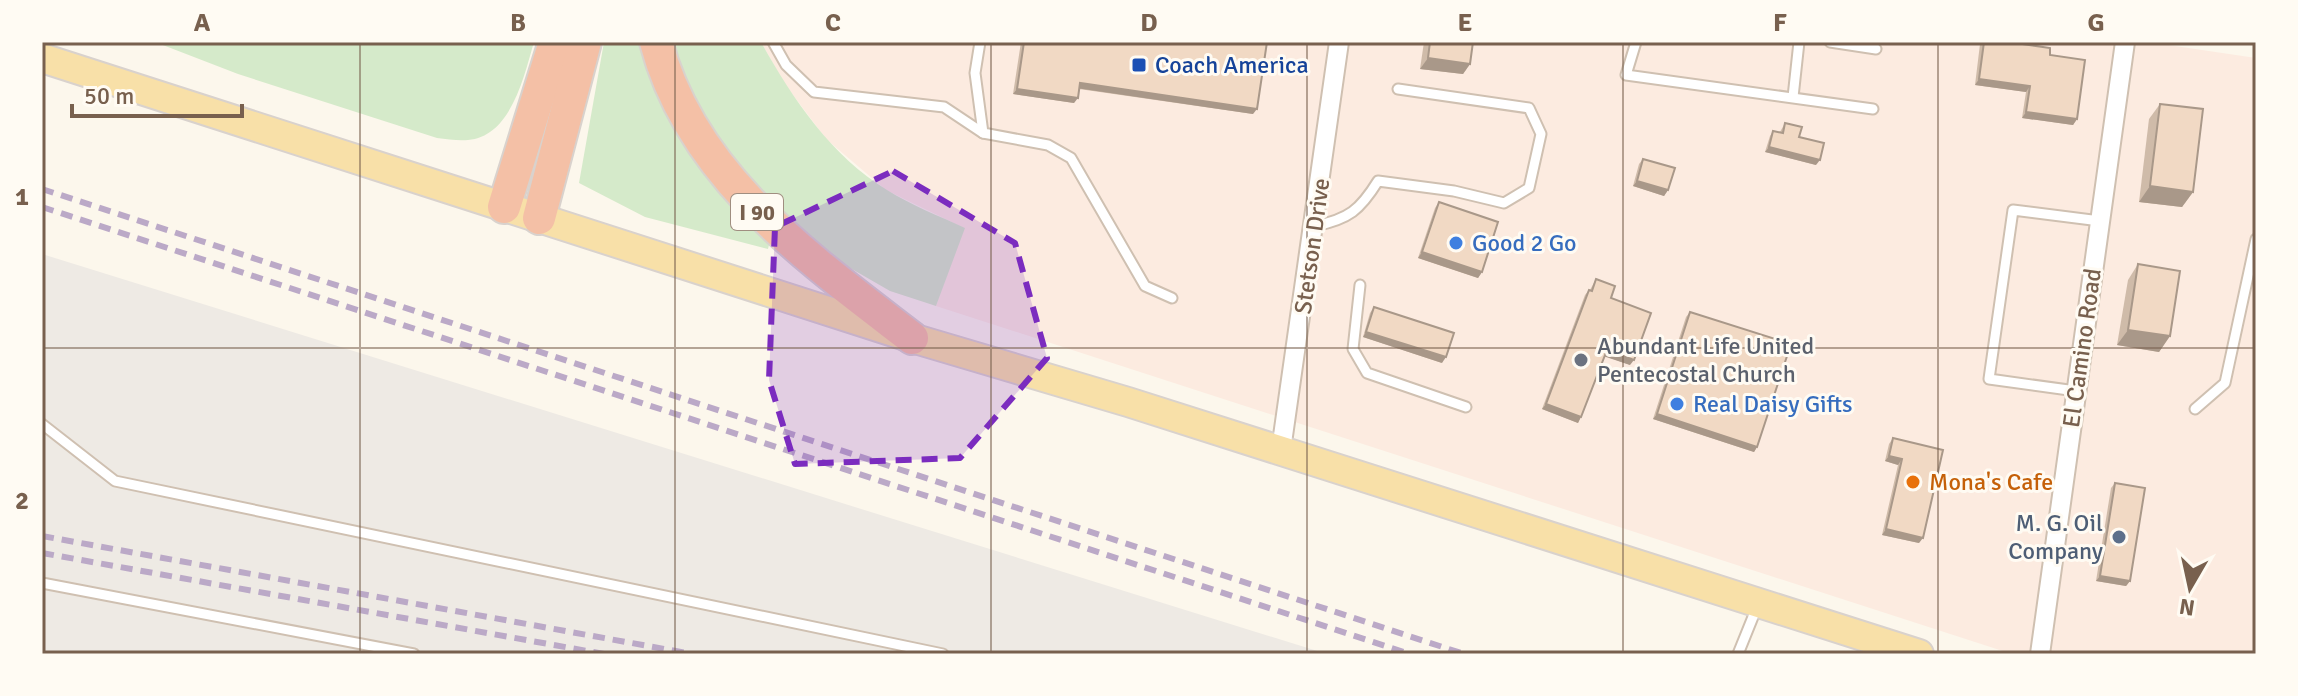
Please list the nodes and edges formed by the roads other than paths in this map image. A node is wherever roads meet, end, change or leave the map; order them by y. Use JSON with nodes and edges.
{"nodes":[{"id":1,"x":555,"y":42,"type":"edge"},
{"id":2,"x":585,"y":42,"type":"edge"},
{"id":3,"x":656,"y":42,"type":"edge"},
{"id":4,"x":773,"y":42,"type":"edge"},
{"id":5,"x":980,"y":42,"type":"edge"},
{"id":6,"x":1339,"y":42,"type":"edge"},
{"id":7,"x":1636,"y":42,"type":"edge"},
{"id":8,"x":1799,"y":42,"type":"edge"},
{"id":9,"x":1830,"y":42,"type":"edge"},
{"id":10,"x":2125,"y":42,"type":"edge"},
{"id":11,"x":1876,"y":49,"type":"dead end"},
{"id":12,"x":42,"y":58,"type":"edge"},
{"id":13,"x":1398,"y":89,"type":"dead end"},
{"id":14,"x":1793,"y":97,"type":"junction"},
{"id":15,"x":1873,"y":109,"type":"dead end"},
{"id":16,"x":983,"y":133,"type":"junction"},
{"id":17,"x":504,"y":207,"type":"junction"},
{"id":18,"x":539,"y":218,"type":"junction"},
{"id":19,"x":2100,"y":221,"type":"junction"},
{"id":20,"x":1315,"y":226,"type":"junction"},
{"id":21,"x":2256,"y":239,"type":"edge"},
{"id":22,"x":1360,"y":285,"type":"dead end"},
{"id":23,"x":1172,"y":298,"type":"dead end"},
{"id":24,"x":912,"y":338,"type":"junction"},
{"id":25,"x":2076,"y":391,"type":"junction"},
{"id":26,"x":1466,"y":407,"type":"dead end"},
{"id":27,"x":2195,"y":409,"type":"dead end"},
{"id":28,"x":42,"y":424,"type":"edge"},
{"id":29,"x":1281,"y":450,"type":"junction"},
{"id":30,"x":42,"y":583,"type":"edge"},
{"id":31,"x":1758,"y":604,"type":"junction"},
{"id":32,"x":414,"y":654,"type":"edge"},
{"id":33,"x":943,"y":654,"type":"edge"},
{"id":34,"x":1738,"y":654,"type":"edge"},
{"id":35,"x":1919,"y":654,"type":"edge"},
{"id":36,"x":2040,"y":654,"type":"edge"}],
"edges":[{"from":1,"to":17,"type":"highway"},
{"from":2,"to":18,"type":"highway"},
{"from":3,"to":24,"type":"highway","number":"I 90"},
{"from":4,"to":16,"type":"lane"},
{"from":5,"to":16,"type":"lane"},
{"from":6,"to":20,"type":"street","name":"Stetson Drive"},
{"from":7,"to":14,"type":"lane"},
{"from":8,"to":14,"type":"lane"},
{"from":9,"to":11,"type":"lane"},
{"from":10,"to":19,"type":"street","name":"El Camino Road"},
{"from":12,"to":17,"type":"main road"},
{"from":13,"to":20,"type":"lane"},
{"from":14,"to":15,"type":"lane"},
{"from":16,"to":23,"type":"lane"},
{"from":17,"to":18,"type":"main road"},
{"from":18,"to":24,"type":"main road"},
{"from":19,"to":25,"type":"street","name":"El Camino Road"},
{"from":19,"to":25,"type":"lane"},
{"from":20,"to":29,"type":"street","name":"Stetson Drive"},
{"from":21,"to":27,"type":"lane"},
{"from":22,"to":26,"type":"lane"},
{"from":24,"to":29,"type":"main road"},
{"from":25,"to":36,"type":"street","name":"El Camino Road"},
{"from":28,"to":33,"type":"lane"},
{"from":29,"to":31,"type":"main road"},
{"from":30,"to":32,"type":"lane"},
{"from":31,"to":34,"type":"lane"},
{"from":31,"to":35,"type":"main road"}]}
